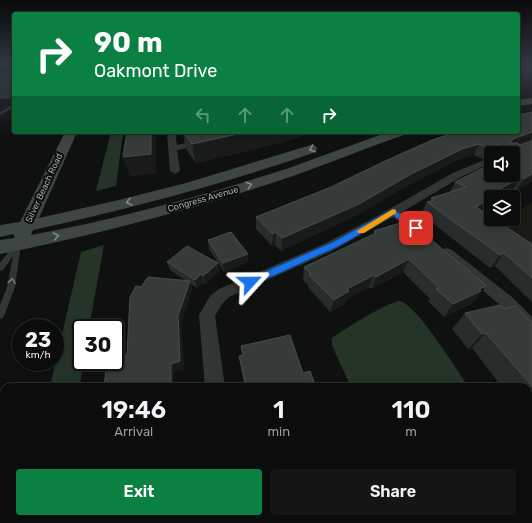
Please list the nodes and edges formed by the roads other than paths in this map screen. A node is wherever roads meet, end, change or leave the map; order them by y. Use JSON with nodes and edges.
{"nodes":[{"id":1,"x":532,"y":94,"type":"edge"},
{"id":2,"x":520,"y":96,"type":"edge"},
{"id":3,"x":532,"y":101,"type":"edge"},
{"id":4,"x":520,"y":104,"type":"edge"},
{"id":5,"x":7,"y":105,"type":"dead end"},
{"id":6,"x":12,"y":105,"type":"edge"},
{"id":7,"x":12,"y":106,"type":"edge"},
{"id":8,"x":12,"y":110,"type":"edge"},
{"id":9,"x":1,"y":112,"type":"edge"},
{"id":10,"x":70,"y":134,"type":"edge"},
{"id":11,"x":171,"y":134,"type":"edge"},
{"id":12,"x":389,"y":135,"type":"edge"},
{"id":13,"x":210,"y":141,"type":"edge"},
{"id":14,"x":322,"y":146,"type":"dead end"},
{"id":15,"x":172,"y":148,"type":"junction"},
{"id":16,"x":484,"y":163,"type":"edge"},
{"id":17,"x":175,"y":171,"type":"dead end"},
{"id":18,"x":393,"y":211,"type":"junction"},
{"id":19,"x":26,"y":226,"type":"junction"},
{"id":20,"x":0,"y":230,"type":"edge"},
{"id":21,"x":9,"y":245,"type":"edge"},
{"id":22,"x":0,"y":268,"type":"edge"},
{"id":23,"x":0,"y":316,"type":"edge"},
{"id":24,"x":532,"y":328,"type":"edge"},
{"id":25,"x":215,"y":383,"type":"edge"}],
"edges":[{"from":1,"to":2,"type":"street"},
{"from":3,"to":4,"type":"street"},
{"from":5,"to":6,"type":"lane"},
{"from":7,"to":9,"type":"lane"},
{"from":8,"to":9,"type":"lane"},
{"from":10,"to":19,"type":"street","name":"Silver Beach Road"},
{"from":11,"to":15,"type":"street"},
{"from":21,"to":12,"type":"street","name":"Congress Avenue","one_way":true},
{"from":13,"to":15,"type":"street"},
{"from":14,"to":19,"type":"street","name":"Congress Avenue","one_way":true},
{"from":15,"to":17,"type":"street"},
{"from":16,"to":18,"type":"street"},
{"from":18,"to":24,"type":"street"},
{"from":18,"to":25,"type":"street"},
{"from":19,"to":20,"type":"street","name":"Congress Avenue"},
{"from":19,"to":21,"type":"street","name":"Silver Beach Road"},
{"from":21,"to":22,"type":"lane"},
{"from":23,"to":21,"type":"lane","one_way":true}]}
